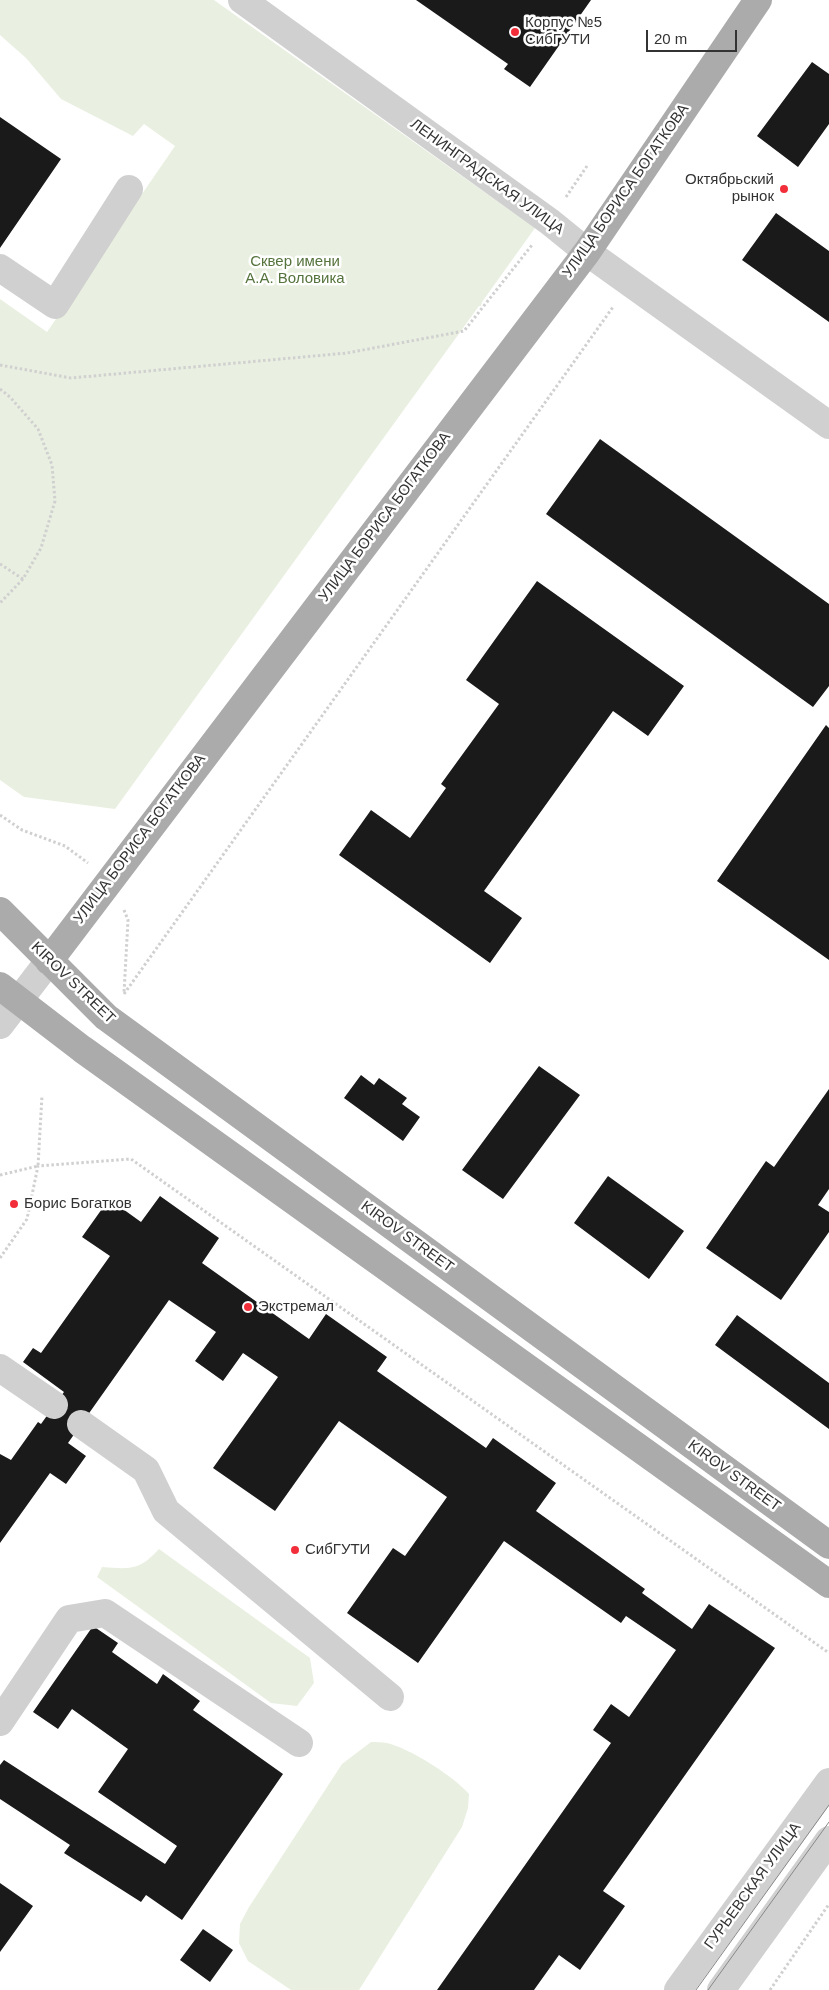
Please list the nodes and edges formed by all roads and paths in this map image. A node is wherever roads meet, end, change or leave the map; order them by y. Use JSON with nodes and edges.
{"nodes":[{"id":1,"x":242,"y":0,"type":"edge"},
{"id":2,"x":758,"y":0,"type":"edge"},
{"id":3,"x":586,"y":166,"type":"dead end"},
{"id":4,"x":129,"y":189,"type":"dead end"},
{"id":5,"x":550,"y":222,"type":"junction"},
{"id":6,"x":586,"y":252,"type":"junction"},
{"id":7,"x":0,"y":268,"type":"edge"},
{"id":8,"x":631,"y":282,"type":"junction"},
{"id":9,"x":0,"y":365,"type":"edge"},
{"id":10,"x":0,"y":390,"type":"edge"},
{"id":11,"x":829,"y":425,"type":"edge"},
{"id":12,"x":0,"y":564,"type":"edge"},
{"id":13,"x":24,"y":579,"type":"junction"},
{"id":14,"x":0,"y":603,"type":"edge"},
{"id":15,"x":0,"y":912,"type":"edge"},
{"id":16,"x":49,"y":961,"type":"junction"},
{"id":17,"x":10,"y":994,"type":"edge"},
{"id":18,"x":132,"y":1000,"type":"dead end"},
{"id":19,"x":0,"y":1024,"type":"edge"},
{"id":20,"x":42,"y":1096,"type":"dead end"},
{"id":21,"x":38,"y":1166,"type":"junction"},
{"id":22,"x":0,"y":1175,"type":"edge"},
{"id":23,"x":0,"y":1258,"type":"edge"},
{"id":24,"x":0,"y":1368,"type":"edge"},
{"id":25,"x":54,"y":1405,"type":"dead end"},
{"id":26,"x":81,"y":1424,"type":"dead end"},
{"id":27,"x":829,"y":1545,"type":"edge"},
{"id":28,"x":829,"y":1584,"type":"edge"},
{"id":29,"x":829,"y":1653,"type":"edge"},
{"id":30,"x":390,"y":1697,"type":"dead end"},
{"id":31,"x":4,"y":1706,"type":"edge"},
{"id":32,"x":299,"y":1743,"type":"dead end"},
{"id":33,"x":829,"y":1782,"type":"edge"},
{"id":34,"x":829,"y":1840,"type":"edge"},
{"id":35,"x":829,"y":1904,"type":"edge"},
{"id":36,"x":678,"y":1990,"type":"edge"},
{"id":37,"x":721,"y":1990,"type":"edge"},
{"id":38,"x":770,"y":1990,"type":"edge"}],
"edges":[{"from":1,"to":5,"type":"street","name":"ЛЕНИНГРАДСКАЯ УЛИЦА"},
{"from":2,"to":6,"type":"main road","name":"УЛИЦА БОРИСА БОГАТКОВА"},
{"from":3,"to":5,"type":"path"},
{"from":4,"to":7,"type":"street"},
{"from":5,"to":6,"type":"street","name":"ЛЕНИНГРАДСКАЯ УЛИЦА"},
{"from":5,"to":9,"type":"path"},
{"from":6,"to":8,"type":"street","name":"ЛЕНИНГРАДСКАЯ УЛИЦА"},
{"from":6,"to":16,"type":"main road","name":"УЛИЦА БОРИСА БОГАТКОВА"},
{"from":8,"to":11,"type":"street","name":"ЛЕНИНГРАДСКАЯ УЛИЦА"},
{"from":8,"to":18,"type":"path"},
{"from":10,"to":13,"type":"path"},
{"from":12,"to":13,"type":"path"},
{"from":13,"to":14,"type":"path"},
{"from":15,"to":16,"type":"main road","name":"KIROV STREET"},
{"from":16,"to":17,"type":"street","name":"УЛИЦА БОРИСА БОГАТКОВА"},
{"from":16,"to":27,"type":"main road","name":"KIROV STREET"},
{"from":17,"to":19,"type":"street","name":"УЛИЦА БОРИСА БОГАТКОВА"},
{"from":17,"to":28,"type":"main road"},
{"from":20,"to":21,"type":"path"},
{"from":21,"to":22,"type":"path"},
{"from":21,"to":23,"type":"path"},
{"from":21,"to":29,"type":"path"},
{"from":24,"to":25,"type":"street"},
{"from":26,"to":30,"type":"street"},
{"from":31,"to":32,"type":"street"},
{"from":33,"to":36,"type":"street","name":"ГУРЬЕВСКАЯ УЛИЦА"},
{"from":34,"to":37,"type":"street"},
{"from":35,"to":38,"type":"path"}]}
